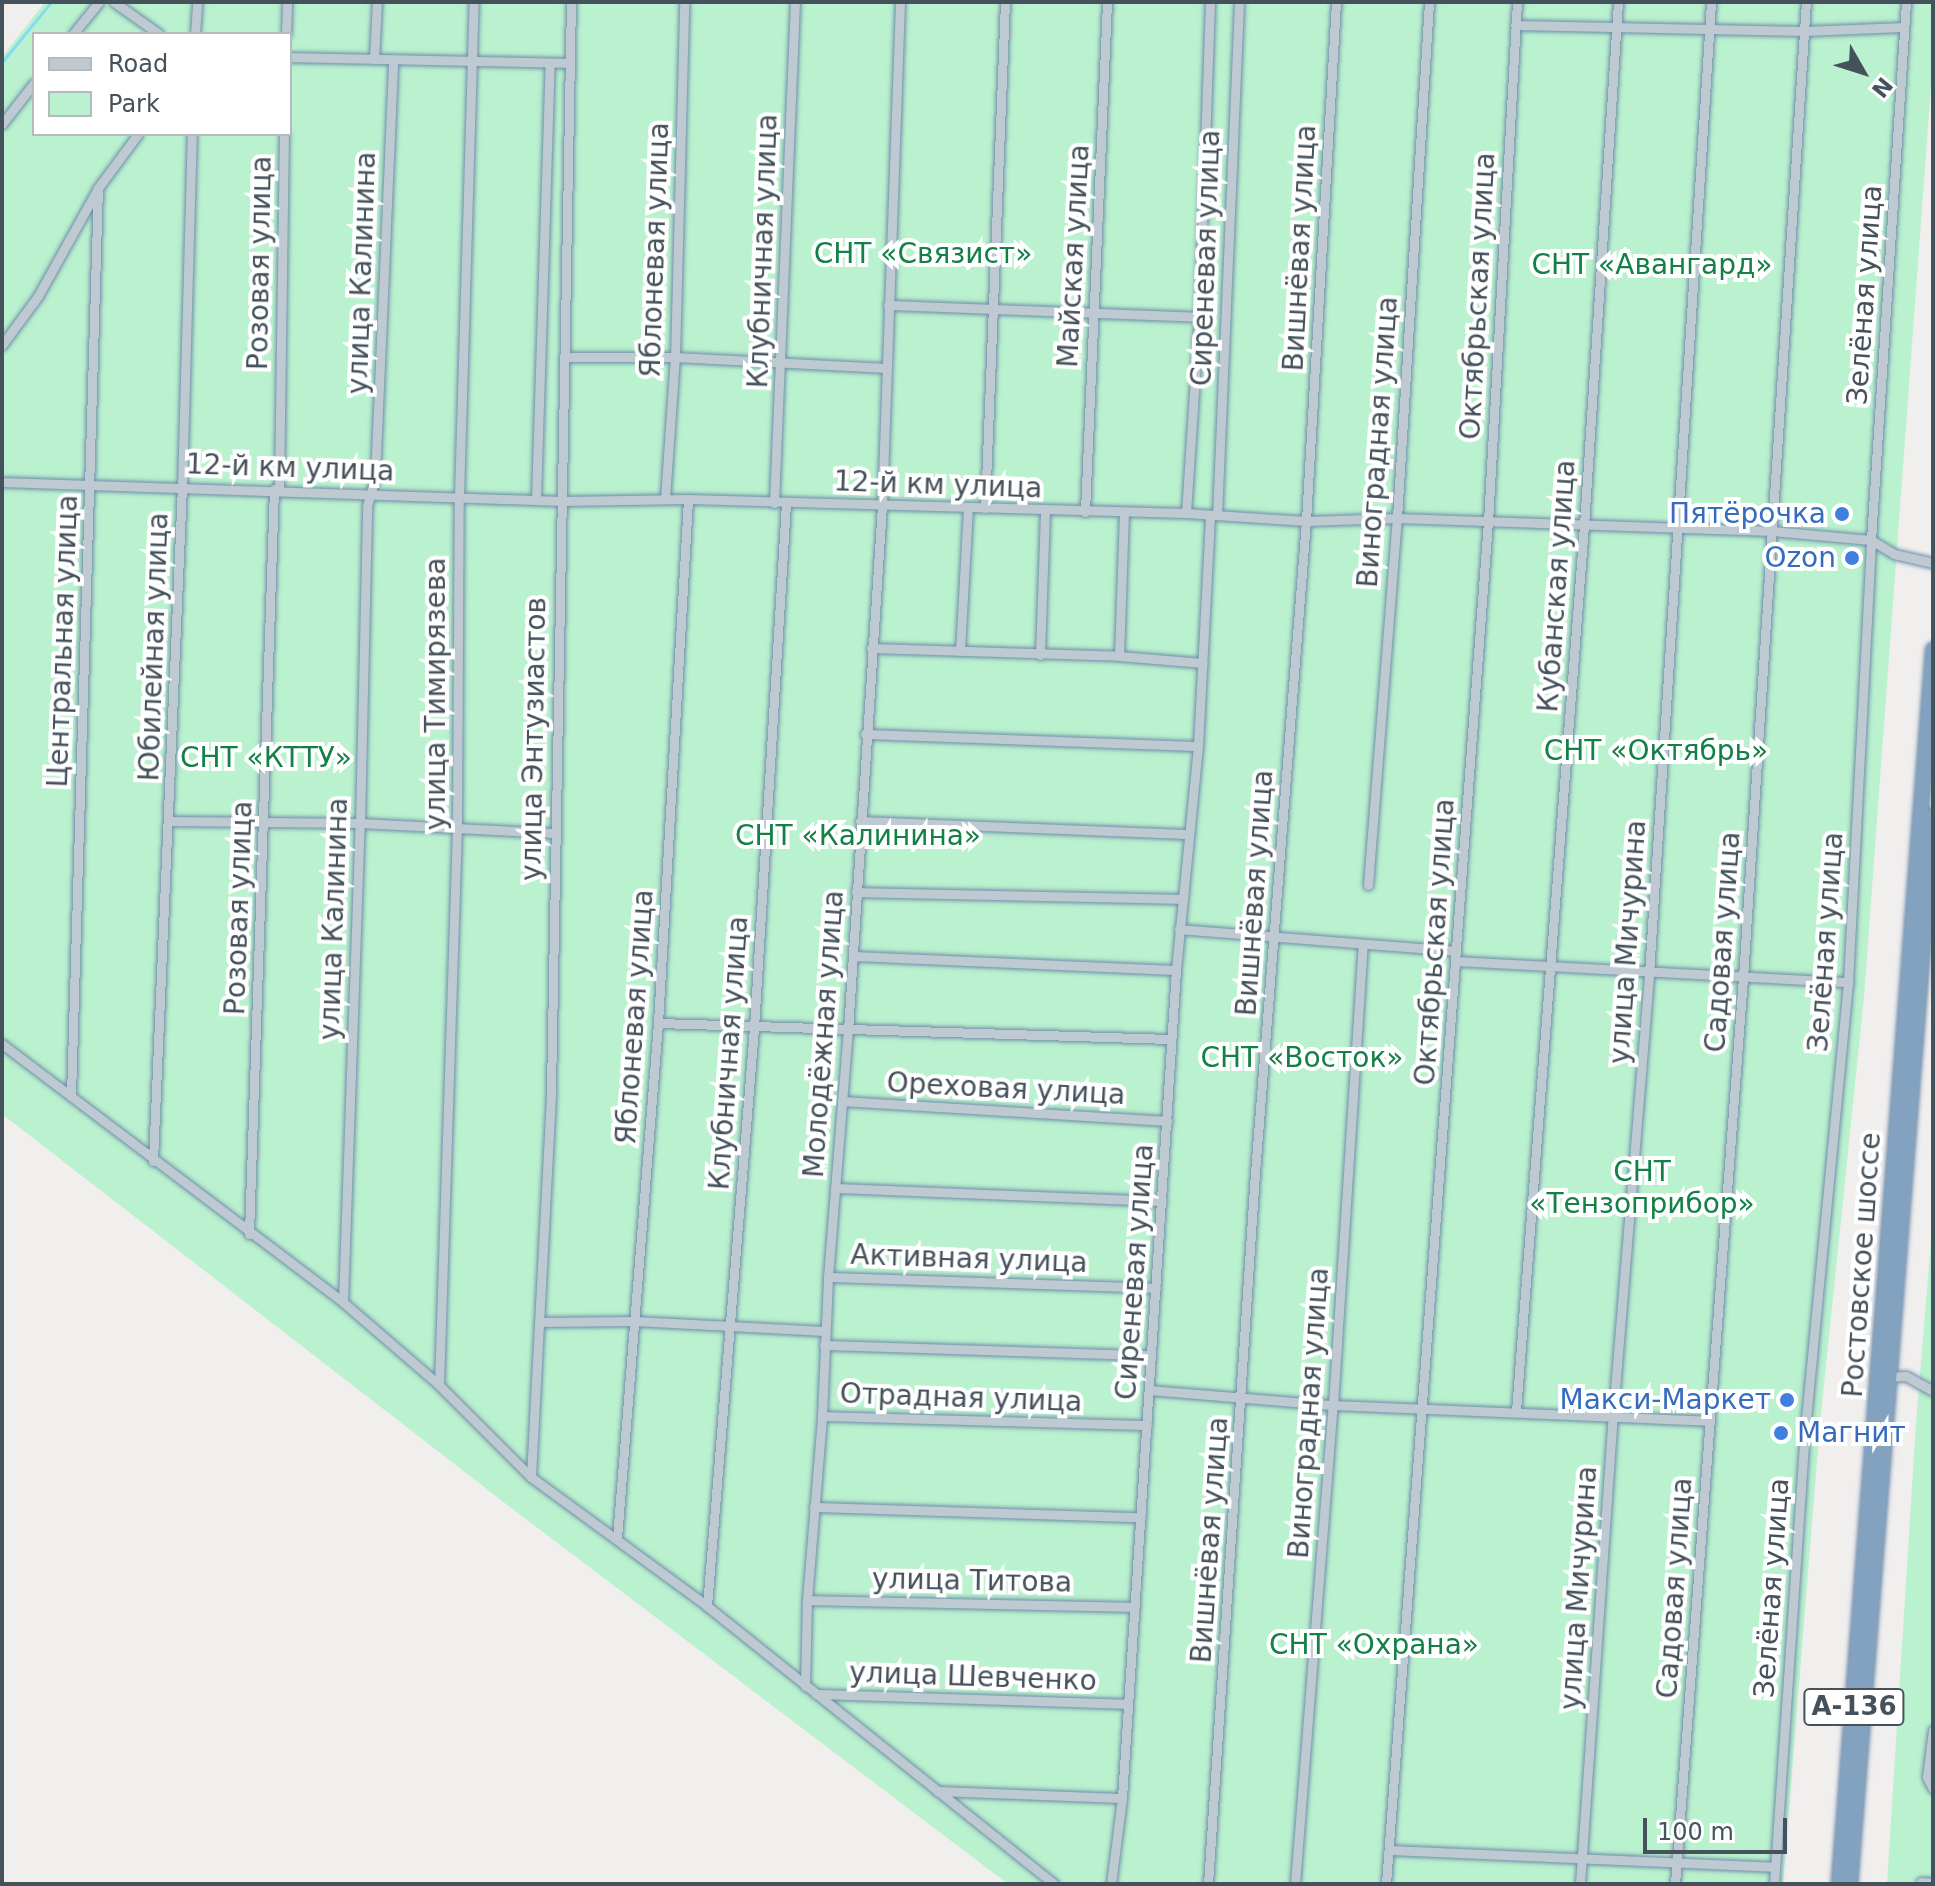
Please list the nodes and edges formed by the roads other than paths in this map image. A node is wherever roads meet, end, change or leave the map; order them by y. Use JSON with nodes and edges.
{"nodes":[{"id":1,"x":99,"y":2,"type":"edge"},
{"id":2,"x":114,"y":2,"type":"edge"},
{"id":3,"x":197,"y":2,"type":"edge"},
{"id":4,"x":287,"y":2,"type":"edge"},
{"id":5,"x":377,"y":2,"type":"edge"},
{"id":6,"x":474,"y":2,"type":"edge"},
{"id":7,"x":571,"y":2,"type":"edge"},
{"id":8,"x":684,"y":2,"type":"edge"},
{"id":9,"x":795,"y":2,"type":"edge"},
{"id":10,"x":900,"y":2,"type":"edge"},
{"id":11,"x":1005,"y":2,"type":"edge"},
{"id":12,"x":1107,"y":2,"type":"edge"},
{"id":13,"x":1210,"y":2,"type":"edge"},
{"id":14,"x":1239,"y":2,"type":"edge"},
{"id":15,"x":1336,"y":2,"type":"edge"},
{"id":16,"x":1429,"y":2,"type":"edge"},
{"id":17,"x":1517,"y":2,"type":"edge"},
{"id":18,"x":1618,"y":2,"type":"edge"},
{"id":19,"x":1711,"y":2,"type":"edge"},
{"id":20,"x":1806,"y":2,"type":"edge"},
{"id":21,"x":1906,"y":2,"type":"edge"},
{"id":22,"x":1515,"y":25,"type":"junction"},
{"id":23,"x":1617,"y":25,"type":"junction"},
{"id":24,"x":1709,"y":27,"type":"junction"},
{"id":25,"x":1904,"y":27,"type":"junction"},
{"id":26,"x":1804,"y":31,"type":"junction"},
{"id":27,"x":75,"y":32,"type":"edge"},
{"id":28,"x":156,"y":32,"type":"edge"},
{"id":29,"x":195,"y":32,"type":"edge"},
{"id":30,"x":286,"y":32,"type":"edge"},
{"id":31,"x":292,"y":57,"type":"edge"},
{"id":32,"x":374,"y":59,"type":"junction"},
{"id":33,"x":393,"y":59,"type":"junction"},
{"id":34,"x":472,"y":61,"type":"junction"},
{"id":35,"x":550,"y":63,"type":"junction"},
{"id":36,"x":569,"y":63,"type":"junction"},
{"id":37,"x":32,"y":86,"type":"edge"},
{"id":38,"x":2,"y":124,"type":"edge"},
{"id":39,"x":137,"y":136,"type":"edge"},
{"id":40,"x":192,"y":136,"type":"edge"},
{"id":41,"x":284,"y":136,"type":"edge"},
{"id":42,"x":98,"y":188,"type":"junction"},
{"id":43,"x":888,"y":305,"type":"junction"},
{"id":44,"x":993,"y":308,"type":"junction"},
{"id":45,"x":1094,"y":314,"type":"junction"},
{"id":46,"x":1199,"y":317,"type":"junction"},
{"id":47,"x":2,"y":345,"type":"edge"},
{"id":48,"x":564,"y":357,"type":"junction"},
{"id":49,"x":675,"y":357,"type":"junction"},
{"id":50,"x":780,"y":364,"type":"junction"},
{"id":51,"x":887,"y":368,"type":"junction"},
{"id":52,"x":2,"y":482,"type":"edge"},
{"id":53,"x":90,"y":485,"type":"junction"},
{"id":54,"x":182,"y":487,"type":"junction"},
{"id":55,"x":276,"y":489,"type":"junction"},
{"id":56,"x":371,"y":492,"type":"junction"},
{"id":57,"x":459,"y":496,"type":"junction"},
{"id":58,"x":536,"y":499,"type":"junction"},
{"id":59,"x":665,"y":499,"type":"junction"},
{"id":60,"x":688,"y":499,"type":"junction"},
{"id":61,"x":562,"y":501,"type":"junction"},
{"id":62,"x":774,"y":503,"type":"junction"},
{"id":63,"x":786,"y":503,"type":"junction"},
{"id":64,"x":882,"y":505,"type":"junction"},
{"id":65,"x":968,"y":508,"type":"junction"},
{"id":66,"x":985,"y":508,"type":"junction"},
{"id":67,"x":1045,"y":510,"type":"junction"},
{"id":68,"x":1085,"y":512,"type":"junction"},
{"id":69,"x":1124,"y":512,"type":"junction"},
{"id":70,"x":1186,"y":513,"type":"junction"},
{"id":71,"x":1214,"y":515,"type":"junction"},
{"id":72,"x":1397,"y":518,"type":"junction"},
{"id":73,"x":1306,"y":521,"type":"junction"},
{"id":74,"x":1488,"y":522,"type":"junction"},
{"id":75,"x":1584,"y":526,"type":"junction"},
{"id":76,"x":1680,"y":528,"type":"junction"},
{"id":77,"x":1772,"y":531,"type":"junction"},
{"id":78,"x":1871,"y":540,"type":"junction"},
{"id":79,"x":1933,"y":563,"type":"edge"},
{"id":80,"x":871,"y":648,"type":"junction"},
{"id":81,"x":1933,"y":650,"type":"edge"},
{"id":82,"x":960,"y":651,"type":"junction"},
{"id":83,"x":1040,"y":655,"type":"junction"},
{"id":84,"x":1119,"y":656,"type":"junction"},
{"id":85,"x":1203,"y":663,"type":"junction"},
{"id":86,"x":865,"y":734,"type":"junction"},
{"id":87,"x":1198,"y":746,"type":"junction"},
{"id":88,"x":1933,"y":816,"type":"edge"},
{"id":89,"x":169,"y":821,"type":"junction"},
{"id":90,"x":860,"y":821,"type":"junction"},
{"id":91,"x":265,"y":823,"type":"junction"},
{"id":92,"x":360,"y":823,"type":"junction"},
{"id":93,"x":457,"y":829,"type":"junction"},
{"id":94,"x":553,"y":833,"type":"junction"},
{"id":95,"x":1188,"y":834,"type":"junction"},
{"id":96,"x":1368,"y":885,"type":"dead end"},
{"id":97,"x":856,"y":892,"type":"junction"},
{"id":98,"x":1182,"y":899,"type":"junction"},
{"id":99,"x":1179,"y":929,"type":"junction"},
{"id":100,"x":1274,"y":938,"type":"junction"},
{"id":101,"x":1363,"y":945,"type":"junction"},
{"id":102,"x":853,"y":956,"type":"junction"},
{"id":103,"x":1456,"y":956,"type":"junction"},
{"id":104,"x":1552,"y":967,"type":"junction"},
{"id":105,"x":1176,"y":970,"type":"junction"},
{"id":106,"x":1649,"y":974,"type":"junction"},
{"id":107,"x":1743,"y":978,"type":"junction"},
{"id":108,"x":1848,"y":982,"type":"junction"},
{"id":109,"x":658,"y":1023,"type":"junction"},
{"id":110,"x":754,"y":1028,"type":"junction"},
{"id":111,"x":848,"y":1031,"type":"junction"},
{"id":112,"x":1171,"y":1039,"type":"junction"},
{"id":113,"x":2,"y":1044,"type":"edge"},
{"id":114,"x":71,"y":1096,"type":"junction"},
{"id":115,"x":842,"y":1101,"type":"junction"},
{"id":116,"x":1167,"y":1121,"type":"junction"},
{"id":117,"x":153,"y":1161,"type":"junction"},
{"id":118,"x":835,"y":1188,"type":"junction"},
{"id":119,"x":1162,"y":1201,"type":"junction"},
{"id":120,"x":249,"y":1234,"type":"junction"},
{"id":121,"x":828,"y":1277,"type":"junction"},
{"id":122,"x":1156,"y":1288,"type":"junction"},
{"id":123,"x":343,"y":1302,"type":"junction"},
{"id":124,"x":635,"y":1321,"type":"junction"},
{"id":125,"x":539,"y":1322,"type":"junction"},
{"id":126,"x":731,"y":1327,"type":"junction"},
{"id":127,"x":825,"y":1331,"type":"junction"},
{"id":128,"x":824,"y":1345,"type":"junction"},
{"id":129,"x":1151,"y":1355,"type":"junction"},
{"id":130,"x":1886,"y":1378,"type":"junction"},
{"id":131,"x":439,"y":1385,"type":"junction"},
{"id":132,"x":1149,"y":1390,"type":"junction"},
{"id":133,"x":1933,"y":1391,"type":"edge"},
{"id":134,"x":1241,"y":1399,"type":"junction"},
{"id":135,"x":1333,"y":1405,"type":"junction"},
{"id":136,"x":1422,"y":1408,"type":"junction"},
{"id":137,"x":1516,"y":1411,"type":"junction"},
{"id":138,"x":1613,"y":1414,"type":"junction"},
{"id":139,"x":822,"y":1416,"type":"junction"},
{"id":140,"x":1709,"y":1421,"type":"junction"},
{"id":141,"x":1147,"y":1425,"type":"junction"},
{"id":142,"x":531,"y":1477,"type":"junction"},
{"id":143,"x":814,"y":1507,"type":"junction"},
{"id":144,"x":1141,"y":1517,"type":"junction"},
{"id":145,"x":617,"y":1538,"type":"junction"},
{"id":146,"x":807,"y":1600,"type":"junction"},
{"id":147,"x":707,"y":1606,"type":"junction"},
{"id":148,"x":1135,"y":1607,"type":"junction"},
{"id":149,"x":805,"y":1686,"type":"junction"},
{"id":150,"x":816,"y":1694,"type":"junction"},
{"id":151,"x":1128,"y":1704,"type":"junction"},
{"id":152,"x":1933,"y":1730,"type":"edge"},
{"id":153,"x":1932,"y":1788,"type":"edge"},
{"id":154,"x":936,"y":1791,"type":"junction"},
{"id":155,"x":1122,"y":1798,"type":"junction"},
{"id":156,"x":1389,"y":1850,"type":"junction"},
{"id":157,"x":1582,"y":1859,"type":"junction"},
{"id":158,"x":1677,"y":1861,"type":"junction"},
{"id":159,"x":1775,"y":1867,"type":"junction"},
{"id":160,"x":1921,"y":1882,"type":"dead end"},
{"id":161,"x":1933,"y":1883,"type":"edge"},
{"id":162,"x":1054,"y":1884,"type":"edge"},
{"id":163,"x":1111,"y":1884,"type":"edge"},
{"id":164,"x":1208,"y":1884,"type":"edge"},
{"id":165,"x":1295,"y":1884,"type":"edge"},
{"id":166,"x":1386,"y":1884,"type":"edge"},
{"id":167,"x":1580,"y":1884,"type":"edge"},
{"id":168,"x":1675,"y":1884,"type":"edge"},
{"id":169,"x":1774,"y":1884,"type":"edge"},
{"id":170,"x":1839,"y":1884,"type":"edge"},
{"id":171,"x":1850,"y":1884,"type":"edge"}],
"edges":[{"from":1,"to":27,"type":"street"},
{"from":2,"to":28,"type":"street"},
{"from":3,"to":29,"type":"street"},
{"from":4,"to":30,"type":"street"},
{"from":5,"to":32,"type":"street"},
{"from":6,"to":34,"type":"street","name":"улица Тимирязева"},
{"from":7,"to":36,"type":"street","name":"улица Энтузиастов"},
{"from":8,"to":49,"type":"street","name":"Яблоневая улица"},
{"from":9,"to":50,"type":"street","name":"Клубничная улица"},
{"from":10,"to":43,"type":"street","name":"Молодёжная улица"},
{"from":11,"to":44,"type":"street"},
{"from":12,"to":45,"type":"street","name":"Майская улица"},
{"from":13,"to":46,"type":"street"},
{"from":14,"to":71,"type":"street","name":"Сиреневая улица"},
{"from":15,"to":73,"type":"street","name":"Вишнёвая улица"},
{"from":16,"to":72,"type":"street","name":"Виноградная улица"},
{"from":17,"to":22,"type":"street","name":"Октябрьская улица"},
{"from":18,"to":23,"type":"street","name":"Кубанская улица"},
{"from":19,"to":24,"type":"street","name":"улица Мичурина"},
{"from":20,"to":26,"type":"street","name":"Садовая улица"},
{"from":21,"to":25,"type":"street","name":"Зелёная улица"},
{"from":22,"to":23,"type":"street"},
{"from":22,"to":74,"type":"street","name":"Октябрьская улица"},
{"from":23,"to":24,"type":"street"},
{"from":23,"to":75,"type":"street","name":"Кубанская улица"},
{"from":24,"to":26,"type":"street"},
{"from":24,"to":76,"type":"street","name":"улица Мичурина"},
{"from":25,"to":26,"type":"street"},
{"from":25,"to":78,"type":"street","name":"Зелёная улица"},
{"from":26,"to":77,"type":"street","name":"Садовая улица"},
{"from":31,"to":32,"type":"street"},
{"from":32,"to":33,"type":"street"},
{"from":33,"to":34,"type":"street"},
{"from":33,"to":56,"type":"street","name":"улица Калинина"},
{"from":34,"to":35,"type":"street"},
{"from":34,"to":57,"type":"street","name":"улица Тимирязева"},
{"from":35,"to":36,"type":"street"},
{"from":35,"to":58,"type":"street"},
{"from":36,"to":48,"type":"street","name":"улица Энтузиастов"},
{"from":37,"to":38,"type":"street"},
{"from":39,"to":42,"type":"street"},
{"from":40,"to":54,"type":"street","name":"Юбилейная улица"},
{"from":41,"to":55,"type":"street","name":"Розовая улица"},
{"from":42,"to":47,"type":"street"},
{"from":42,"to":53,"type":"street","name":"Центральная улица"},
{"from":43,"to":44,"type":"street"},
{"from":43,"to":51,"type":"street","name":"Молодёжная улица"},
{"from":44,"to":45,"type":"street"},
{"from":44,"to":66,"type":"street"},
{"from":45,"to":46,"type":"street"},
{"from":45,"to":68,"type":"street","name":"Майская улица"},
{"from":46,"to":70,"type":"street"},
{"from":48,"to":49,"type":"street"},
{"from":48,"to":61,"type":"street","name":"улица Энтузиастов"},
{"from":49,"to":50,"type":"street"},
{"from":49,"to":59,"type":"street","name":"Яблоневая улица"},
{"from":50,"to":51,"type":"street"},
{"from":50,"to":62,"type":"street","name":"Клубничная улица"},
{"from":51,"to":64,"type":"street","name":"Молодёжная улица"},
{"from":52,"to":53,"type":"street","name":"12-й км улица"},
{"from":53,"to":54,"type":"street","name":"12-й км улица"},
{"from":53,"to":114,"type":"street","name":"Центральная улица"},
{"from":54,"to":55,"type":"street","name":"12-й км улица"},
{"from":54,"to":89,"type":"street","name":"Юбилейная улица"},
{"from":55,"to":56,"type":"street","name":"12-й км улица"},
{"from":55,"to":91,"type":"street","name":"Розовая улица"},
{"from":56,"to":57,"type":"street","name":"12-й км улица"},
{"from":56,"to":92,"type":"street","name":"улица Калинина"},
{"from":57,"to":58,"type":"street","name":"12-й км улица"},
{"from":57,"to":93,"type":"street","name":"улица Тимирязева"},
{"from":58,"to":61,"type":"street","name":"12-й км улица"},
{"from":59,"to":60,"type":"street","name":"12-й км улица"},
{"from":59,"to":61,"type":"street","name":"12-й км улица"},
{"from":60,"to":62,"type":"street","name":"12-й км улица"},
{"from":60,"to":109,"type":"street","name":"Яблоневая улица"},
{"from":61,"to":94,"type":"street","name":"улица Энтузиастов"},
{"from":62,"to":63,"type":"street","name":"12-й км улица"},
{"from":63,"to":64,"type":"street","name":"12-й км улица"},
{"from":63,"to":110,"type":"street","name":"Клубничная улица"},
{"from":64,"to":65,"type":"street","name":"12-й км улица"},
{"from":64,"to":80,"type":"street","name":"Молодёжная улица"},
{"from":65,"to":66,"type":"street","name":"12-й км улица"},
{"from":65,"to":82,"type":"street"},
{"from":66,"to":67,"type":"street","name":"12-й км улица"},
{"from":67,"to":68,"type":"street","name":"12-й км улица"},
{"from":67,"to":83,"type":"street"},
{"from":68,"to":69,"type":"street","name":"12-й км улица"},
{"from":69,"to":70,"type":"street","name":"12-й км улица"},
{"from":69,"to":84,"type":"street"},
{"from":70,"to":71,"type":"street","name":"12-й км улица"},
{"from":71,"to":73,"type":"street","name":"12-й км улица"},
{"from":71,"to":85,"type":"street","name":"Сиреневая улица"},
{"from":72,"to":73,"type":"street","name":"12-й км улица"},
{"from":72,"to":74,"type":"street","name":"12-й км улица"},
{"from":72,"to":96,"type":"street","name":"Виноградная улица"},
{"from":73,"to":100,"type":"street","name":"Вишнёвая улица"},
{"from":74,"to":75,"type":"street","name":"12-й км улица"},
{"from":74,"to":103,"type":"street","name":"Октябрьская улица"},
{"from":75,"to":76,"type":"street","name":"12-й км улица"},
{"from":75,"to":104,"type":"street","name":"Кубанская улица"},
{"from":76,"to":77,"type":"street","name":"12-й км улица"},
{"from":76,"to":106,"type":"street","name":"улица Мичурина"},
{"from":77,"to":78,"type":"street","name":"12-й км улица"},
{"from":77,"to":107,"type":"street","name":"Садовая улица"},
{"from":78,"to":79,"type":"street"},
{"from":78,"to":108,"type":"street","name":"Зелёная улица"},
{"from":80,"to":82,"type":"street"},
{"from":80,"to":86,"type":"street","name":"Молодёжная улица"},
{"from":81,"to":130,"type":"highway","name":"Ростовское шоссе","number":"А-136"},
{"from":82,"to":83,"type":"street"},
{"from":83,"to":84,"type":"street"},
{"from":84,"to":85,"type":"street"},
{"from":85,"to":87,"type":"street","name":"Сиреневая улица"},
{"from":86,"to":87,"type":"street"},
{"from":86,"to":90,"type":"street","name":"Молодёжная улица"},
{"from":87,"to":95,"type":"street","name":"Сиреневая улица"},
{"from":88,"to":130,"type":"highway","name":"Ростовское шоссе","number":"А-136"},
{"from":89,"to":91,"type":"street"},
{"from":89,"to":117,"type":"street","name":"Юбилейная улица"},
{"from":90,"to":95,"type":"street"},
{"from":90,"to":97,"type":"street","name":"Молодёжная улица"},
{"from":91,"to":92,"type":"street"},
{"from":91,"to":120,"type":"street","name":"Розовая улица"},
{"from":92,"to":93,"type":"street"},
{"from":92,"to":123,"type":"street","name":"улица Калинина"},
{"from":93,"to":94,"type":"street"},
{"from":93,"to":131,"type":"street","name":"улица Тимирязева"},
{"from":94,"to":125,"type":"street","name":"улица Энтузиастов"},
{"from":95,"to":98,"type":"street","name":"Сиреневая улица"},
{"from":97,"to":98,"type":"street"},
{"from":97,"to":102,"type":"street","name":"Молодёжная улица"},
{"from":98,"to":99,"type":"street","name":"Сиреневая улица"},
{"from":99,"to":100,"type":"street"},
{"from":99,"to":105,"type":"street","name":"Сиреневая улица"},
{"from":100,"to":101,"type":"street"},
{"from":100,"to":134,"type":"street","name":"Вишнёвая улица"},
{"from":101,"to":103,"type":"street"},
{"from":101,"to":135,"type":"street","name":"Виноградная улица"},
{"from":102,"to":105,"type":"street"},
{"from":102,"to":111,"type":"street","name":"Молодёжная улица"},
{"from":103,"to":104,"type":"street"},
{"from":103,"to":136,"type":"street","name":"Октябрьская улица"},
{"from":104,"to":106,"type":"street"},
{"from":104,"to":137,"type":"street","name":"Кубанская улица"},
{"from":105,"to":112,"type":"street","name":"Сиреневая улица"},
{"from":106,"to":107,"type":"street"},
{"from":106,"to":138,"type":"street","name":"улица Мичурина"},
{"from":107,"to":108,"type":"street"},
{"from":107,"to":140,"type":"street","name":"Садовая улица"},
{"from":108,"to":159,"type":"street","name":"Зелёная улица"},
{"from":109,"to":110,"type":"street"},
{"from":109,"to":124,"type":"street","name":"Яблоневая улица"},
{"from":110,"to":111,"type":"street"},
{"from":110,"to":126,"type":"street","name":"Клубничная улица"},
{"from":111,"to":112,"type":"street"},
{"from":111,"to":115,"type":"street","name":"Молодёжная улица"},
{"from":112,"to":116,"type":"street","name":"Сиреневая улица"},
{"from":113,"to":114,"type":"street"},
{"from":114,"to":117,"type":"street"},
{"from":115,"to":116,"type":"street","name":"Ореховая улица"},
{"from":115,"to":118,"type":"street","name":"Молодёжная улица"},
{"from":116,"to":119,"type":"street","name":"Сиреневая улица"},
{"from":117,"to":120,"type":"street"},
{"from":118,"to":119,"type":"street"},
{"from":118,"to":121,"type":"street","name":"Молодёжная улица"},
{"from":119,"to":122,"type":"street","name":"Сиреневая улица"},
{"from":120,"to":123,"type":"street"},
{"from":121,"to":122,"type":"street","name":"Активная улица"},
{"from":121,"to":127,"type":"street","name":"Молодёжная улица"},
{"from":122,"to":129,"type":"street","name":"Сиреневая улица"},
{"from":123,"to":131,"type":"street"},
{"from":124,"to":125,"type":"street"},
{"from":124,"to":126,"type":"street"},
{"from":124,"to":145,"type":"street","name":"Яблоневая улица"},
{"from":125,"to":142,"type":"street","name":"улица Энтузиастов"},
{"from":126,"to":127,"type":"street"},
{"from":126,"to":147,"type":"street","name":"Клубничная улица"},
{"from":127,"to":128,"type":"street","name":"Молодёжная улица"},
{"from":128,"to":129,"type":"street"},
{"from":128,"to":139,"type":"street","name":"Молодёжная улица"},
{"from":129,"to":132,"type":"street","name":"Сиреневая улица"},
{"from":130,"to":133,"type":"street"},
{"from":130,"to":170,"type":"highway","name":"Ростовское шоссе","number":"А-136"},
{"from":130,"to":171,"type":"highway","name":"Ростовское шоссе","number":"А-136"},
{"from":131,"to":142,"type":"street"},
{"from":132,"to":134,"type":"street"},
{"from":132,"to":141,"type":"street","name":"Сиреневая улица"},
{"from":134,"to":135,"type":"street"},
{"from":134,"to":164,"type":"street","name":"Вишнёвая улица"},
{"from":135,"to":136,"type":"street"},
{"from":135,"to":165,"type":"street","name":"Виноградная улица"},
{"from":136,"to":137,"type":"street"},
{"from":136,"to":156,"type":"street","name":"Октябрьская улица"},
{"from":137,"to":138,"type":"street"},
{"from":138,"to":140,"type":"street"},
{"from":138,"to":157,"type":"street","name":"улица Мичурина"},
{"from":139,"to":141,"type":"street","name":"Отрадная улица"},
{"from":139,"to":143,"type":"street","name":"Молодёжная улица"},
{"from":140,"to":158,"type":"street","name":"Садовая улица"},
{"from":141,"to":144,"type":"street","name":"Сиреневая улица"},
{"from":142,"to":145,"type":"street"},
{"from":143,"to":144,"type":"street"},
{"from":143,"to":146,"type":"street","name":"Молодёжная улица"},
{"from":144,"to":148,"type":"street","name":"Сиреневая улица"},
{"from":145,"to":147,"type":"street"},
{"from":146,"to":148,"type":"street","name":"улица Титова"},
{"from":146,"to":149,"type":"street","name":"Молодёжная улица"},
{"from":147,"to":149,"type":"street"},
{"from":148,"to":151,"type":"street","name":"Сиреневая улица"},
{"from":149,"to":150,"type":"street"},
{"from":150,"to":151,"type":"street","name":"улица Шевченко"},
{"from":150,"to":154,"type":"street"},
{"from":151,"to":155,"type":"street","name":"Сиреневая улица"},
{"from":152,"to":153,"type":"street"},
{"from":154,"to":155,"type":"street"},
{"from":154,"to":162,"type":"street"},
{"from":155,"to":163,"type":"street","name":"Сиреневая улица"},
{"from":156,"to":157,"type":"street"},
{"from":156,"to":166,"type":"street","name":"Октябрьская улица"},
{"from":157,"to":158,"type":"street"},
{"from":157,"to":167,"type":"street","name":"улица Мичурина"},
{"from":158,"to":159,"type":"street"},
{"from":158,"to":168,"type":"street","name":"Садовая улица"},
{"from":159,"to":169,"type":"street","name":"Зелёная улица"},
{"from":160,"to":161,"type":"street"}]}
